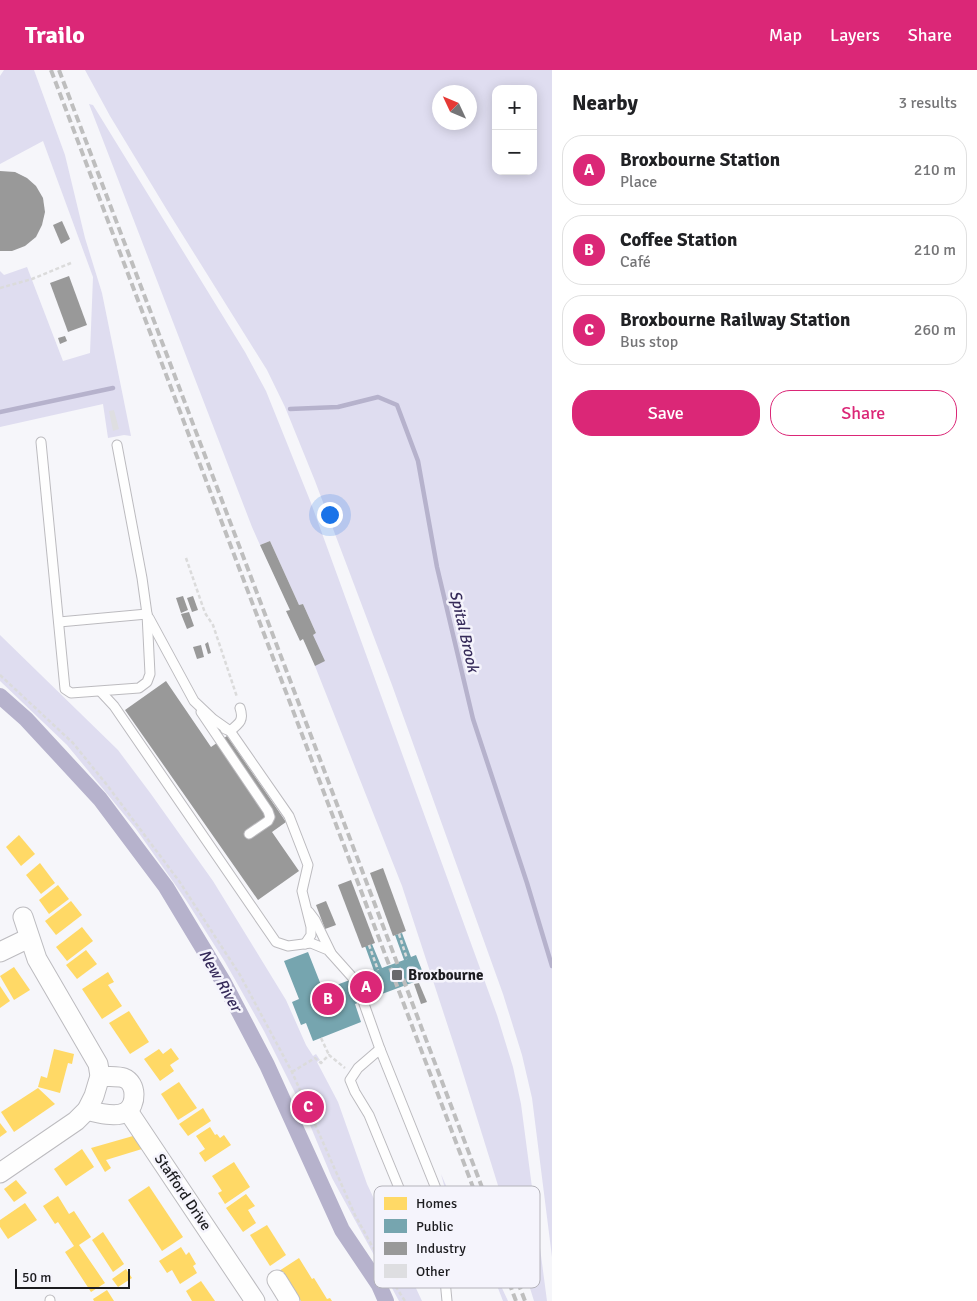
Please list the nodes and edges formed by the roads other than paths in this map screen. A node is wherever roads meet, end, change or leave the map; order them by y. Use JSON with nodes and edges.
{"nodes":[{"id":1,"x":41,"y":442,"type":"dead end"},
{"id":2,"x":117,"y":445,"type":"dead end"},
{"id":3,"x":147,"y":614,"type":"junction"},
{"id":4,"x":59,"y":622,"type":"junction"},
{"id":5,"x":101,"y":692,"type":"junction"},
{"id":6,"x":194,"y":701,"type":"junction"},
{"id":7,"x":240,"y":708,"type":"road end"},
{"id":8,"x":230,"y":731,"type":"junction"},
{"id":9,"x":220,"y":741,"type":"junction"},
{"id":10,"x":250,"y":834,"type":"dead end"},
{"id":11,"x":307,"y":910,"type":"junction"},
{"id":12,"x":23,"y":917,"type":"dead end"},
{"id":13,"x":29,"y":938,"type":"junction"},
{"id":14,"x":305,"y":944,"type":"junction"},
{"id":15,"x":0,"y":952,"type":"edge"},
{"id":16,"x":331,"y":954,"type":"junction"},
{"id":17,"x":353,"y":978,"type":"dead end"},
{"id":18,"x":363,"y":1002,"type":"dead end"},
{"id":19,"x":380,"y":1049,"type":"junction"},
{"id":20,"x":100,"y":1076,"type":"junction"},
{"id":21,"x":87,"y":1110,"type":"junction"},
{"id":22,"x":128,"y":1111,"type":"junction"},
{"id":23,"x":0,"y":1172,"type":"edge"},
{"id":24,"x":398,"y":1186,"type":"edge"},
{"id":25,"x":435,"y":1186,"type":"edge"},
{"id":26,"x":277,"y":1280,"type":"dead end"},
{"id":27,"x":446,"y":1288,"type":"edge"},
{"id":28,"x":255,"y":1301,"type":"edge"},
{"id":29,"x":290,"y":1301,"type":"edge"},
{"id":30,"x":447,"y":1301,"type":"edge"}],
"edges":[{"from":1,"to":4,"type":"lane"},
{"from":2,"to":3,"type":"lane"},
{"from":3,"to":4,"type":"lane"},
{"from":3,"to":5,"type":"lane"},
{"from":3,"to":6,"type":"lane"},
{"from":4,"to":5,"type":"lane"},
{"from":5,"to":14,"type":"lane"},
{"from":6,"to":8,"type":"lane"},
{"from":6,"to":9,"type":"lane"},
{"from":7,"to":8,"type":"lane"},
{"from":8,"to":9,"type":"lane"},
{"from":8,"to":11,"type":"lane"},
{"from":9,"to":10,"type":"lane"},
{"from":11,"to":14,"type":"lane"},
{"from":11,"to":16,"type":"lane"},
{"from":12,"to":13,"type":"street"},
{"from":13,"to":15,"type":"street"},
{"from":13,"to":20,"type":"street"},
{"from":14,"to":16,"type":"lane"},
{"from":16,"to":17,"type":"lane"},
{"from":18,"to":19,"type":"lane"},
{"from":19,"to":24,"type":"lane"},
{"from":19,"to":25,"type":"lane"},
{"from":20,"to":21,"type":"street"},
{"from":20,"to":22,"type":"street"},
{"from":21,"to":22,"type":"street"},
{"from":21,"to":23,"type":"street"},
{"from":22,"to":28,"type":"street","name":"Stafford Drive"},
{"from":26,"to":29,"type":"street"},
{"from":27,"to":30,"type":"lane"}]}
